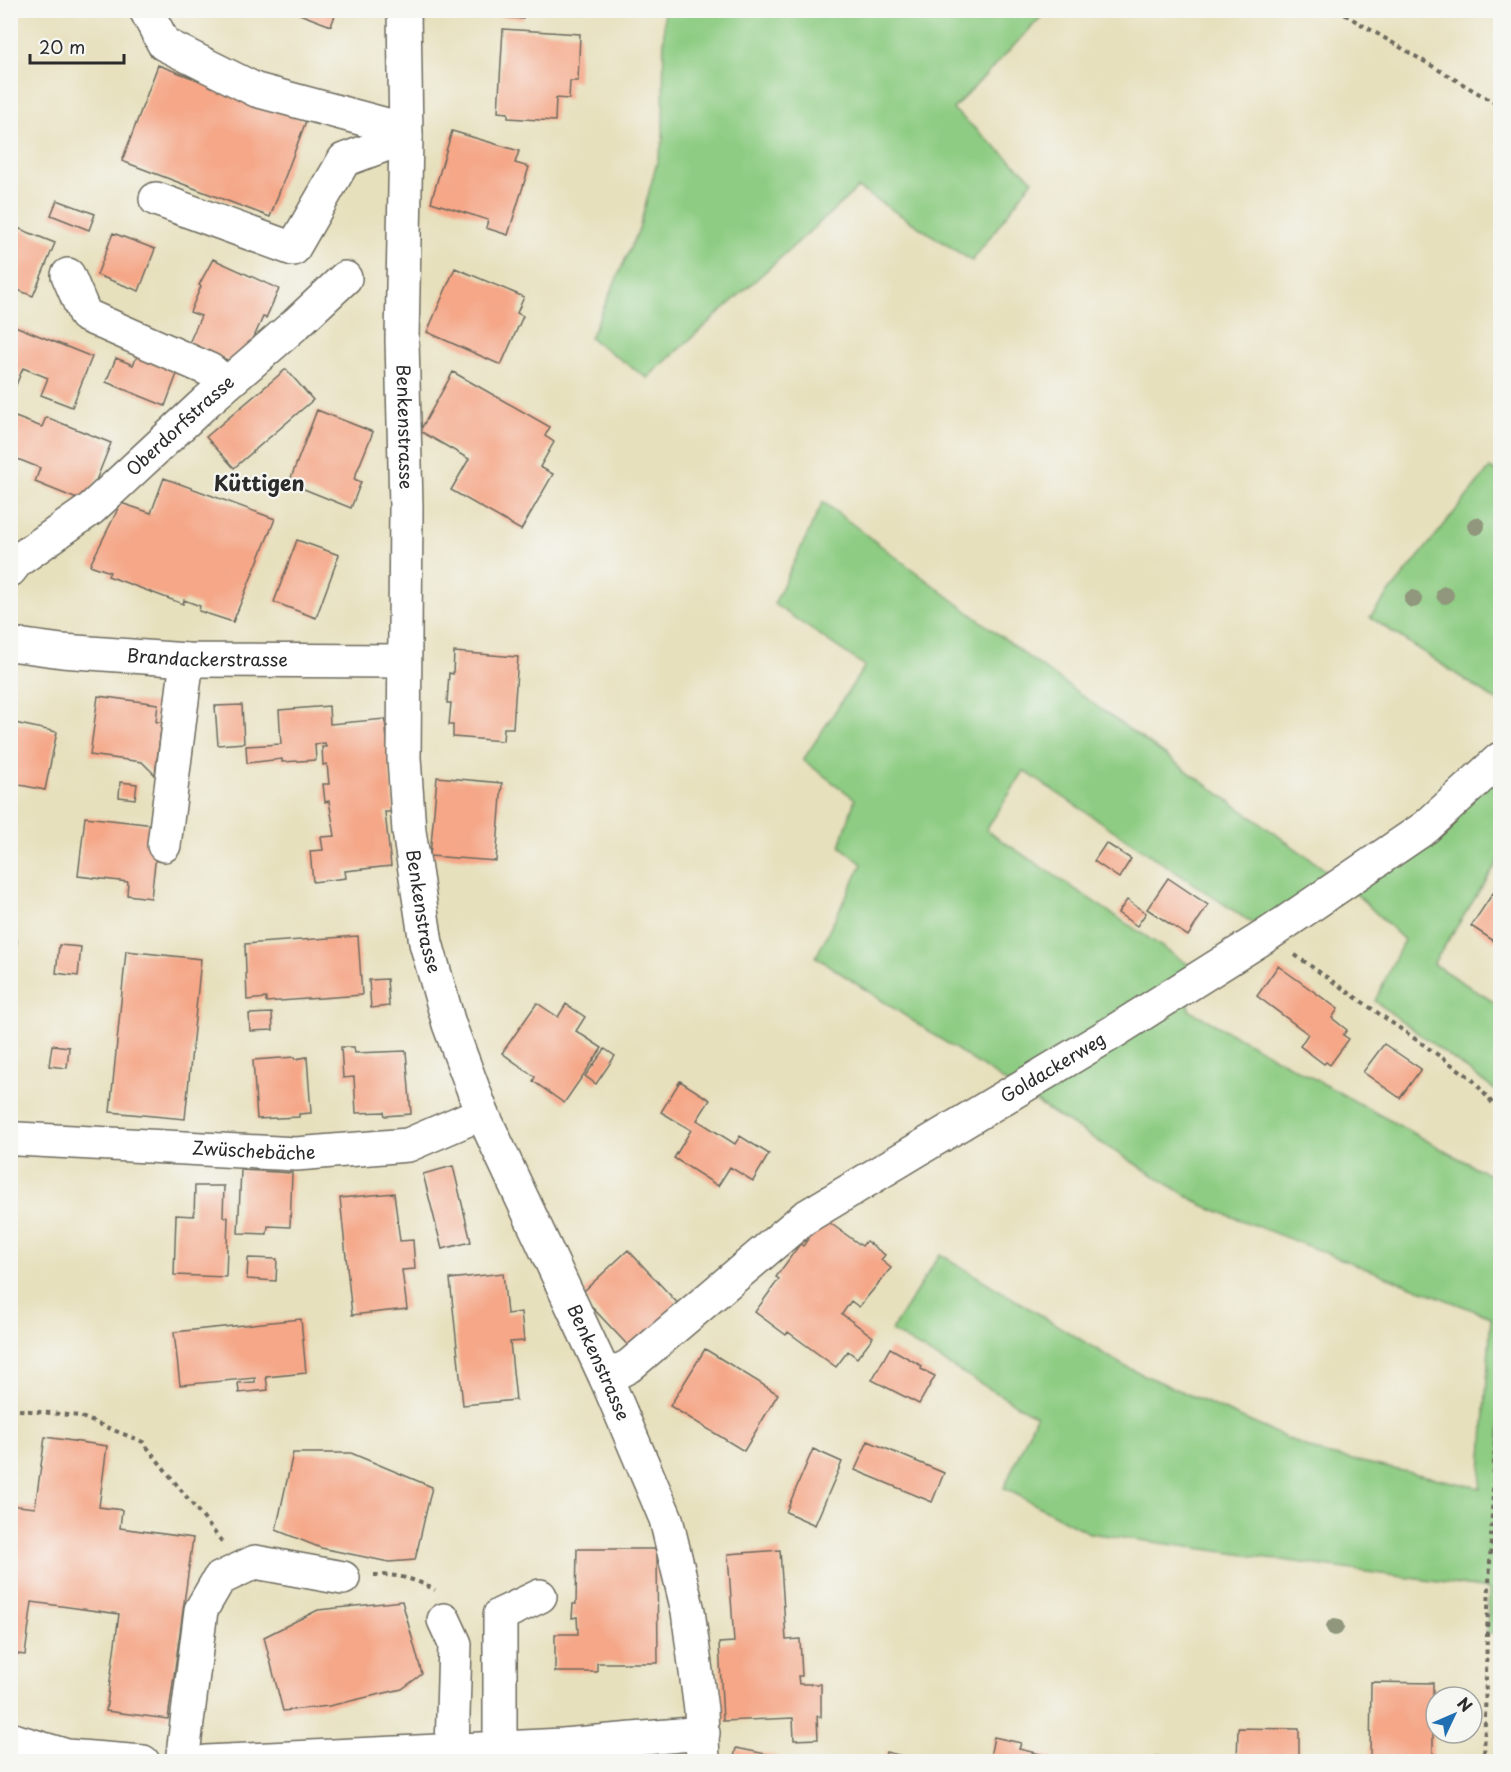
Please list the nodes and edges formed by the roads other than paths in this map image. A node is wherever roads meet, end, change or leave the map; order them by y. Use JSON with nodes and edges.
{"nodes":[{"id":1,"x":146,"y":10,"type":"edge"},
{"id":2,"x":404,"y":10,"type":"edge"},
{"id":3,"x":405,"y":134,"type":"junction"},
{"id":4,"x":156,"y":199,"type":"dead end"},
{"id":5,"x":68,"y":275,"type":"dead end"},
{"id":6,"x":345,"y":278,"type":"dead end"},
{"id":7,"x":226,"y":384,"type":"junction"},
{"id":8,"x":17,"y":551,"type":"edge"},
{"id":9,"x":10,"y":644,"type":"edge"},
{"id":10,"x":187,"y":660,"type":"junction"},
{"id":11,"x":403,"y":661,"type":"junction"},
{"id":12,"x":1500,"y":759,"type":"edge"},
{"id":13,"x":164,"y":845,"type":"dead end"},
{"id":14,"x":482,"y":1113,"type":"junction"},
{"id":15,"x":18,"y":1139,"type":"dead end"},
{"id":16,"x":606,"y":1378,"type":"junction"},
{"id":17,"x":343,"y":1578,"type":"dead end"},
{"id":18,"x":540,"y":1596,"type":"dead end"},
{"id":19,"x":444,"y":1620,"type":"dead end"},
{"id":20,"x":10,"y":1738,"type":"edge"},
{"id":21,"x":703,"y":1747,"type":"edge"},
{"id":22,"x":500,"y":1748,"type":"junction"},
{"id":23,"x":452,"y":1750,"type":"junction"},
{"id":24,"x":90,"y":1760,"type":"edge"},
{"id":25,"x":143,"y":1761,"type":"edge"},
{"id":26,"x":182,"y":1761,"type":"edge"},
{"id":27,"x":206,"y":1761,"type":"edge"}],
"edges":[{"from":1,"to":3,"type":"street"},
{"from":2,"to":3,"type":"street","name":"Benkenstrasse"},
{"from":3,"to":4,"type":"street"},
{"from":3,"to":11,"type":"street","name":"Benkenstrasse"},
{"from":5,"to":7,"type":"street"},
{"from":6,"to":7,"type":"street","name":"Oberdorfstrasse"},
{"from":7,"to":8,"type":"street","name":"Oberdorfstrasse"},
{"from":9,"to":10,"type":"street","name":"Brandackerstrasse"},
{"from":10,"to":11,"type":"street","name":"Brandackerstrasse"},
{"from":10,"to":13,"type":"street"},
{"from":11,"to":14,"type":"street","name":"Benkenstrasse"},
{"from":12,"to":16,"type":"street","name":"Goldackerweg"},
{"from":14,"to":15,"type":"street","name":"Zwüschebäche"},
{"from":14,"to":16,"type":"street","name":"Benkenstrasse"},
{"from":16,"to":21,"type":"street","name":"Benkenstrasse"},
{"from":17,"to":26,"type":"street"},
{"from":18,"to":22,"type":"street"},
{"from":19,"to":23,"type":"street"},
{"from":20,"to":24,"type":"street"},
{"from":21,"to":22,"type":"street"},
{"from":22,"to":23,"type":"street"},
{"from":23,"to":27,"type":"street"},
{"from":24,"to":25,"type":"street"}]}
